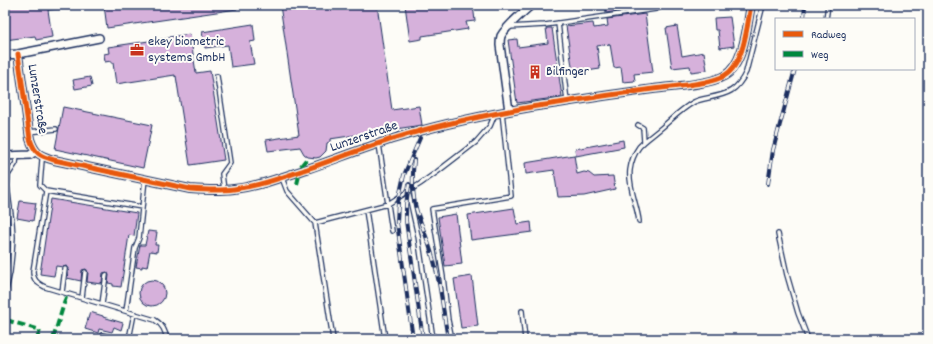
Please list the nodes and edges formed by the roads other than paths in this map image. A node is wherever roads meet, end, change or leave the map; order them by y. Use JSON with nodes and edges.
{"nodes":[{"id":1,"x":531,"y":5,"type":"edge"},
{"id":2,"x":666,"y":5,"type":"edge"},
{"id":3,"x":751,"y":5,"type":"edge"},
{"id":4,"x":763,"y":5,"type":"edge"},
{"id":5,"x":828,"y":5,"type":"edge"},
{"id":6,"x":826,"y":18,"type":"edge"},
{"id":7,"x":558,"y":23,"type":"junction"},
{"id":8,"x":508,"y":27,"type":"junction"},
{"id":9,"x":99,"y":38,"type":"dead end"},
{"id":10,"x":18,"y":54,"type":"junction"},
{"id":11,"x":5,"y":55,"type":"edge"},
{"id":12,"x":217,"y":76,"type":"dead end"},
{"id":13,"x":567,"y":102,"type":"junction"},
{"id":14,"x":502,"y":112,"type":"junction"},
{"id":15,"x":638,"y":125,"type":"dead end"},
{"id":16,"x":56,"y":129,"type":"dead end"},
{"id":17,"x":29,"y":132,"type":"junction"},
{"id":18,"x":644,"y":142,"type":"junction"},
{"id":19,"x":379,"y":144,"type":"junction"},
{"id":20,"x":36,"y":151,"type":"junction"},
{"id":21,"x":5,"y":156,"type":"edge"},
{"id":22,"x":17,"y":156,"type":"junction"},
{"id":23,"x":45,"y":157,"type":"junction"},
{"id":24,"x":6,"y":176,"type":"edge"},
{"id":25,"x":282,"y":178,"type":"junction"},
{"id":26,"x":145,"y":179,"type":"junction"},
{"id":27,"x":224,"y":190,"type":"junction"},
{"id":28,"x":46,"y":191,"type":"junction"},
{"id":29,"x":408,"y":192,"type":"junction"},
{"id":30,"x":10,"y":202,"type":"junction"},
{"id":31,"x":388,"y":204,"type":"junction"},
{"id":32,"x":5,"y":207,"type":"edge"},
{"id":33,"x":142,"y":207,"type":"junction"},
{"id":34,"x":366,"y":210,"type":"junction"},
{"id":35,"x":639,"y":221,"type":"dead end"},
{"id":36,"x":315,"y":223,"type":"junction"},
{"id":37,"x":392,"y":231,"type":"dead end"},
{"id":38,"x":778,"y":234,"type":"dead end"},
{"id":39,"x":65,"y":268,"type":"dead end"},
{"id":40,"x":85,"y":272,"type":"dead end"},
{"id":41,"x":106,"y":275,"type":"dead end"},
{"id":42,"x":62,"y":292,"type":"junction"},
{"id":43,"x":5,"y":295,"type":"edge"},
{"id":44,"x":82,"y":298,"type":"junction"},
{"id":45,"x":102,"y":304,"type":"junction"},
{"id":46,"x":126,"y":311,"type":"junction"},
{"id":47,"x":522,"y":311,"type":"dead end"},
{"id":48,"x":134,"y":314,"type":"junction"},
{"id":49,"x":102,"y":335,"type":"dead end"},
{"id":50,"x":118,"y":339,"type":"edge"},
{"id":51,"x":129,"y":339,"type":"edge"},
{"id":52,"x":167,"y":339,"type":"edge"},
{"id":53,"x":333,"y":339,"type":"edge"},
{"id":54,"x":385,"y":339,"type":"edge"},
{"id":55,"x":433,"y":339,"type":"edge"},
{"id":56,"x":452,"y":339,"type":"edge"},
{"id":57,"x":525,"y":339,"type":"edge"},
{"id":58,"x":808,"y":339,"type":"edge"}],
"edges":[{"from":1,"to":8,"type":"street"},
{"from":2,"to":7,"type":"lane"},
{"from":3,"to":13,"type":"street","name":"Lunzerstraße"},
{"from":4,"to":18,"type":"lane"},
{"from":5,"to":6,"type":"lane"},
{"from":7,"to":8,"type":"lane"},
{"from":7,"to":13,"type":"lane"},
{"from":8,"to":14,"type":"street"},
{"from":9,"to":10,"type":"street","name":"Lunzerstraße"},
{"from":10,"to":11,"type":"street","name":"Lunzerstraße"},
{"from":10,"to":17,"type":"street","name":"Lunzerstraße"},
{"from":12,"to":27,"type":"lane"},
{"from":13,"to":14,"type":"street","name":"Lunzerstraße"},
{"from":14,"to":19,"type":"street","name":"Lunzerstraße"},
{"from":14,"to":29,"type":"lane"},
{"from":14,"to":56,"type":"lane"},
{"from":15,"to":18,"type":"lane"},
{"from":16,"to":17,"type":"lane"},
{"from":17,"to":20,"type":"street","name":"Lunzerstraße"},
{"from":18,"to":35,"type":"lane"},
{"from":19,"to":25,"type":"street","name":"Lunzerstraße"},
{"from":19,"to":31,"type":"lane"},
{"from":20,"to":22,"type":"street","name":"Lunzerstraße"},
{"from":20,"to":23,"type":"street","name":"Lunzerstraße"},
{"from":21,"to":22,"type":"street","name":"Lunzerstraße"},
{"from":22,"to":24,"type":"lane"},
{"from":23,"to":26,"type":"street","name":"Lunzerstraße"},
{"from":23,"to":28,"type":"lane"},
{"from":24,"to":30,"type":"lane"},
{"from":25,"to":27,"type":"street","name":"Lunzerstraße"},
{"from":25,"to":36,"type":"lane"},
{"from":26,"to":27,"type":"street","name":"Lunzerstraße"},
{"from":26,"to":33,"type":"lane"},
{"from":28,"to":33,"type":"lane"},
{"from":28,"to":42,"type":"lane"},
{"from":29,"to":31,"type":"lane"},
{"from":29,"to":55,"type":"lane"},
{"from":30,"to":32,"type":"lane"},
{"from":30,"to":43,"type":"lane"},
{"from":31,"to":34,"type":"lane"},
{"from":31,"to":37,"type":"lane"},
{"from":33,"to":46,"type":"lane"},
{"from":34,"to":36,"type":"lane"},
{"from":34,"to":54,"type":"lane"},
{"from":36,"to":53,"type":"lane"},
{"from":38,"to":58,"type":"lane"},
{"from":39,"to":42,"type":"lane"},
{"from":40,"to":44,"type":"lane"},
{"from":41,"to":45,"type":"lane"},
{"from":42,"to":44,"type":"lane"},
{"from":44,"to":45,"type":"lane"},
{"from":45,"to":46,"type":"lane"},
{"from":46,"to":48,"type":"lane"},
{"from":47,"to":57,"type":"lane"},
{"from":48,"to":51,"type":"lane"},
{"from":48,"to":52,"type":"lane"},
{"from":49,"to":50,"type":"lane"}]}
